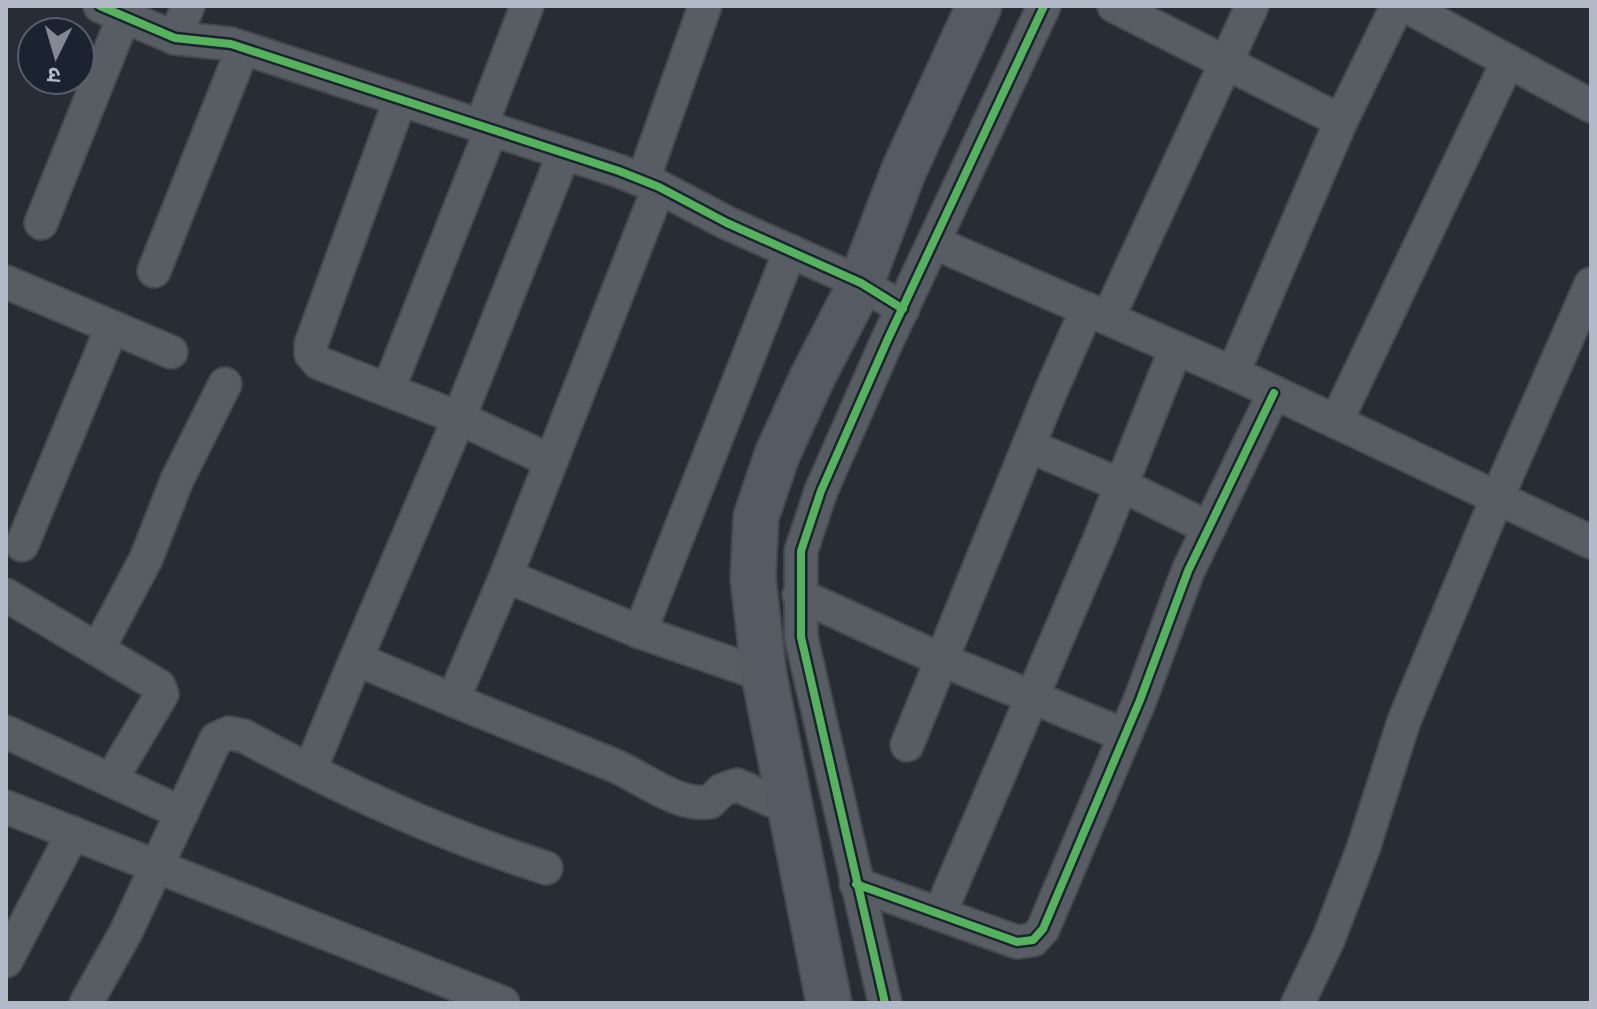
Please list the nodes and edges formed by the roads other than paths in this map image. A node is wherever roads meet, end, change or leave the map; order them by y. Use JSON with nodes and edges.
{"nodes":[{"id":1,"x":188,"y":6,"type":"edge"},
{"id":2,"x":527,"y":6,"type":"edge"},
{"id":3,"x":705,"y":6,"type":"edge"},
{"id":4,"x":979,"y":6,"type":"edge"},
{"id":5,"x":1044,"y":6,"type":"edge"},
{"id":6,"x":1114,"y":6,"type":"edge"},
{"id":7,"x":1252,"y":6,"type":"edge"},
{"id":8,"x":1397,"y":6,"type":"edge"},
{"id":9,"x":1406,"y":6,"type":"edge"},
{"id":10,"x":112,"y":11,"type":"edge"},
{"id":11,"x":175,"y":38,"type":"junction"},
{"id":12,"x":243,"y":48,"type":"junction"},
{"id":13,"x":1508,"y":61,"type":"junction"},
{"id":14,"x":1226,"y":64,"type":"junction"},
{"id":15,"x":400,"y":100,"type":"junction"},
{"id":16,"x":1591,"y":106,"type":"edge"},
{"id":17,"x":1341,"y":121,"type":"junction"},
{"id":18,"x":486,"y":128,"type":"junction"},
{"id":19,"x":564,"y":153,"type":"junction"},
{"id":20,"x":651,"y":184,"type":"junction"},
{"id":21,"x":41,"y":223,"type":"dead end"},
{"id":22,"x":935,"y":243,"type":"junction"},
{"id":23,"x":790,"y":251,"type":"junction"},
{"id":24,"x":154,"y":271,"type":"dead end"},
{"id":25,"x":6,"y":282,"type":"edge"},
{"id":26,"x":1591,"y":284,"type":"edge"},
{"id":27,"x":883,"y":297,"type":"junction"},
{"id":28,"x":1097,"y":314,"type":"junction"},
{"id":29,"x":112,"y":327,"type":"junction"},
{"id":30,"x":1176,"y":348,"type":"junction"},
{"id":31,"x":171,"y":352,"type":"dead end"},
{"id":32,"x":1233,"y":373,"type":"junction"},
{"id":33,"x":225,"y":384,"type":"dead end"},
{"id":34,"x":388,"y":390,"type":"junction"},
{"id":35,"x":1274,"y":393,"type":"junction"},
{"id":36,"x":459,"y":418,"type":"junction"},
{"id":37,"x":1336,"y":422,"type":"junction"},
{"id":38,"x":1029,"y":446,"type":"junction"},
{"id":39,"x":551,"y":461,"type":"junction"},
{"id":40,"x":1121,"y":485,"type":"junction"},
{"id":41,"x":1497,"y":498,"type":"junction"},
{"id":42,"x":1209,"y":528,"type":"junction"},
{"id":43,"x":1588,"y":534,"type":"edge"},
{"id":44,"x":22,"y":545,"type":"dead end"},
{"id":45,"x":506,"y":576,"type":"junction"},
{"id":46,"x":6,"y":595,"type":"edge"},
{"id":47,"x":799,"y":595,"type":"junction"},
{"id":48,"x":640,"y":632,"type":"junction"},
{"id":49,"x":98,"y":649,"type":"junction"},
{"id":50,"x":356,"y":659,"type":"junction"},
{"id":51,"x":942,"y":660,"type":"junction"},
{"id":52,"x":764,"y":675,"type":"junction"},
{"id":53,"x":1032,"y":697,"type":"junction"},
{"id":54,"x":453,"y":700,"type":"junction"},
{"id":55,"x":6,"y":732,"type":"edge"},
{"id":56,"x":1124,"y":735,"type":"junction"},
{"id":57,"x":907,"y":745,"type":"dead end"},
{"id":58,"x":310,"y":770,"type":"junction"},
{"id":59,"x":111,"y":780,"type":"junction"},
{"id":60,"x":6,"y":807,"type":"edge"},
{"id":61,"x":791,"y":809,"type":"junction"},
{"id":62,"x":182,"y":813,"type":"junction"},
{"id":63,"x":73,"y":833,"type":"junction"},
{"id":64,"x":156,"y":866,"type":"junction"},
{"id":65,"x":546,"y":868,"type":"dead end"},
{"id":66,"x":856,"y":884,"type":"junction"},
{"id":67,"x":940,"y":913,"type":"junction"},
{"id":68,"x":6,"y":961,"type":"edge"},
{"id":69,"x":86,"y":1003,"type":"edge"},
{"id":70,"x":503,"y":1003,"type":"edge"},
{"id":71,"x":829,"y":1003,"type":"edge"},
{"id":72,"x":885,"y":1003,"type":"edge"},
{"id":73,"x":1298,"y":1003,"type":"edge"}],
"edges":[{"from":1,"to":11,"type":"street"},
{"from":2,"to":18,"type":"street"},
{"from":3,"to":20,"type":"street"},
{"from":4,"to":27,"type":"street"},
{"from":5,"to":22,"type":"street"},
{"from":6,"to":14,"type":"street"},
{"from":7,"to":14,"type":"street"},
{"from":8,"to":17,"type":"street"},
{"from":9,"to":13,"type":"street"},
{"from":10,"to":11,"type":"street"},
{"from":10,"to":21,"type":"street"},
{"from":11,"to":12,"type":"street"},
{"from":12,"to":15,"type":"street"},
{"from":12,"to":24,"type":"street"},
{"from":13,"to":16,"type":"street"},
{"from":13,"to":37,"type":"street"},
{"from":14,"to":17,"type":"street"},
{"from":14,"to":28,"type":"street"},
{"from":15,"to":18,"type":"street"},
{"from":15,"to":34,"type":"street"},
{"from":17,"to":32,"type":"street"},
{"from":18,"to":19,"type":"street"},
{"from":18,"to":34,"type":"street"},
{"from":19,"to":20,"type":"street"},
{"from":19,"to":36,"type":"street"},
{"from":20,"to":23,"type":"street"},
{"from":20,"to":39,"type":"street"},
{"from":22,"to":27,"type":"street"},
{"from":22,"to":28,"type":"street"},
{"from":23,"to":27,"type":"street"},
{"from":23,"to":48,"type":"street"},
{"from":25,"to":29,"type":"street"},
{"from":26,"to":41,"type":"street"},
{"from":27,"to":47,"type":"street"},
{"from":27,"to":52,"type":"street"},
{"from":28,"to":30,"type":"street"},
{"from":28,"to":38,"type":"street"},
{"from":29,"to":31,"type":"street"},
{"from":29,"to":44,"type":"street"},
{"from":30,"to":32,"type":"street"},
{"from":30,"to":40,"type":"street"},
{"from":32,"to":35,"type":"street"},
{"from":33,"to":49,"type":"street"},
{"from":34,"to":36,"type":"street"},
{"from":35,"to":37,"type":"street"},
{"from":35,"to":42,"type":"street"},
{"from":36,"to":39,"type":"street"},
{"from":36,"to":50,"type":"street"},
{"from":37,"to":41,"type":"street"},
{"from":38,"to":40,"type":"street"},
{"from":38,"to":51,"type":"street"},
{"from":39,"to":45,"type":"street"},
{"from":40,"to":42,"type":"street"},
{"from":40,"to":53,"type":"street"},
{"from":41,"to":43,"type":"street"},
{"from":41,"to":73,"type":"street"},
{"from":42,"to":56,"type":"street"},
{"from":45,"to":48,"type":"street"},
{"from":45,"to":54,"type":"street"},
{"from":46,"to":49,"type":"street"},
{"from":47,"to":51,"type":"street"},
{"from":47,"to":66,"type":"street"},
{"from":48,"to":52,"type":"street"},
{"from":49,"to":59,"type":"street"},
{"from":50,"to":54,"type":"street"},
{"from":50,"to":58,"type":"street"},
{"from":51,"to":53,"type":"street"},
{"from":51,"to":57,"type":"street"},
{"from":52,"to":61,"type":"street"},
{"from":53,"to":56,"type":"street"},
{"from":53,"to":67,"type":"street"},
{"from":54,"to":61,"type":"street"},
{"from":55,"to":59,"type":"street"},
{"from":56,"to":67,"type":"street"},
{"from":58,"to":62,"type":"street"},
{"from":58,"to":65,"type":"street"},
{"from":59,"to":62,"type":"street"},
{"from":60,"to":63,"type":"street"},
{"from":61,"to":71,"type":"street"},
{"from":62,"to":64,"type":"street"},
{"from":63,"to":64,"type":"street"},
{"from":63,"to":68,"type":"street"},
{"from":64,"to":69,"type":"street"},
{"from":64,"to":70,"type":"street"},
{"from":66,"to":67,"type":"street"},
{"from":66,"to":72,"type":"street"}]}
